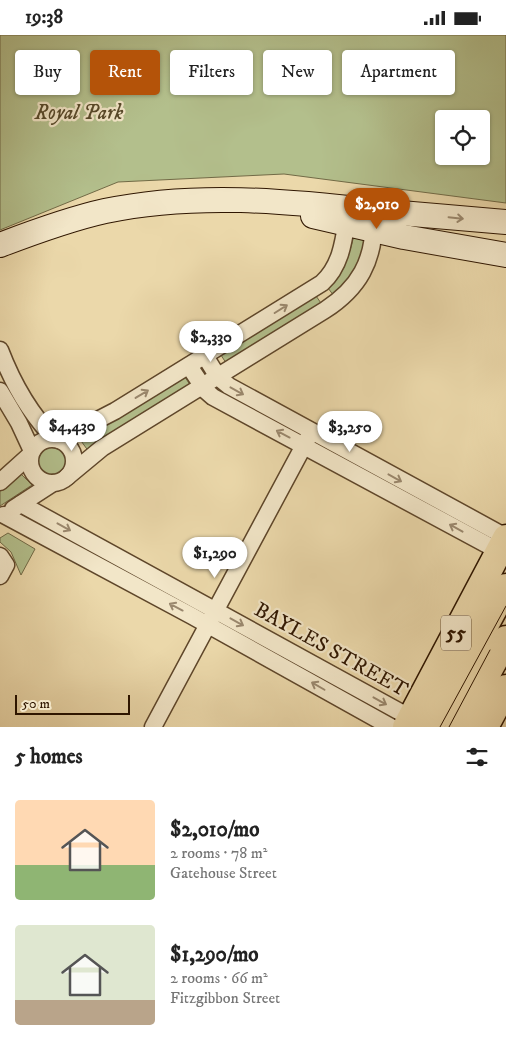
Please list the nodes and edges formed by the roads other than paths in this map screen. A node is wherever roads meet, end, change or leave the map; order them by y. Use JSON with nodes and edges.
{"nodes":[{"id":1,"x":348,"y":215,"type":"junction"},
{"id":2,"x":374,"y":220,"type":"junction"},
{"id":3,"x":506,"y":222,"type":"edge"},
{"id":4,"x":0,"y":245,"type":"edge"},
{"id":5,"x":506,"y":255,"type":"edge"},
{"id":6,"x":318,"y":286,"type":"junction"},
{"id":7,"x":332,"y":306,"type":"junction"},
{"id":8,"x":0,"y":350,"type":"edge"},
{"id":9,"x":205,"y":356,"type":"junction"},
{"id":10,"x":189,"y":366,"type":"junction"},
{"id":11,"x":2,"y":368,"type":"edge"},
{"id":12,"x":218,"y":377,"type":"junction"},
{"id":13,"x":203,"y":386,"type":"junction"},
{"id":14,"x":0,"y":391,"type":"edge"},
{"id":15,"x":308,"y":439,"type":"junction"},
{"id":16,"x":57,"y":440,"type":"junction"},
{"id":17,"x":31,"y":453,"type":"junction"},
{"id":18,"x":60,"y":480,"type":"junction"},
{"id":19,"x":0,"y":482,"type":"edge"},
{"id":20,"x":21,"y":504,"type":"junction"},
{"id":21,"x":2,"y":516,"type":"edge"},
{"id":22,"x":504,"y":546,"type":"edge"},
{"id":23,"x":506,"y":587,"type":"edge"},
{"id":24,"x":212,"y":618,"type":"junction"},
{"id":25,"x":506,"y":639,"type":"edge"},
{"id":26,"x":500,"y":664,"type":"edge"},
{"id":27,"x":506,"y":688,"type":"edge"},
{"id":28,"x":409,"y":725,"type":"edge"},
{"id":29,"x":153,"y":727,"type":"edge"},
{"id":30,"x":458,"y":727,"type":"edge"},
{"id":31,"x":485,"y":727,"type":"edge"}],
"edges":[{"from":1,"to":2,"type":"street"},
{"from":1,"to":4,"type":"street"},
{"from":1,"to":6,"type":"street"},
{"from":2,"to":3,"type":"street","one_way":true},
{"from":2,"to":5,"type":"street"},
{"from":2,"to":7,"type":"street"},
{"from":6,"to":7,"type":"street"},
{"from":9,"to":6,"type":"street","one_way":true},
{"from":7,"to":12,"type":"street"},
{"from":8,"to":11,"type":"street"},
{"from":9,"to":10,"type":"street"},
{"from":9,"to":12,"type":"street"},
{"from":10,"to":13,"type":"street"},
{"from":16,"to":10,"type":"street","one_way":true},
{"from":11,"to":16,"type":"street"},
{"from":12,"to":13,"type":"street"},
{"from":12,"to":15,"type":"street","one_way":true},
{"from":15,"to":13,"type":"street","one_way":true},
{"from":13,"to":18,"type":"street"},
{"from":14,"to":17,"type":"street"},
{"from":15,"to":22,"type":"street"},
{"from":15,"to":24,"type":"street"},
{"from":16,"to":17,"type":"street"},
{"from":16,"to":18,"type":"street"},
{"from":17,"to":18,"type":"street"},
{"from":17,"to":19,"type":"street"},
{"from":18,"to":20,"type":"street"},
{"from":20,"to":21,"type":"street"},
{"from":20,"to":24,"type":"street","name":"BAYLES STREET","one_way":true},
{"from":24,"to":21,"type":"street","name":"BAYLES STREET","one_way":true},
{"from":22,"to":28,"type":"main road","number":"55"},
{"from":23,"to":28,"type":"main road","number":"55"},
{"from":24,"to":28,"type":"street","name":"BAYLES STREET"},
{"from":24,"to":29,"type":"street"},
{"from":25,"to":26,"type":"main road","number":"55"},
{"from":26,"to":30,"type":"main road","number":"55"},
{"from":27,"to":31,"type":"main road"}]}
